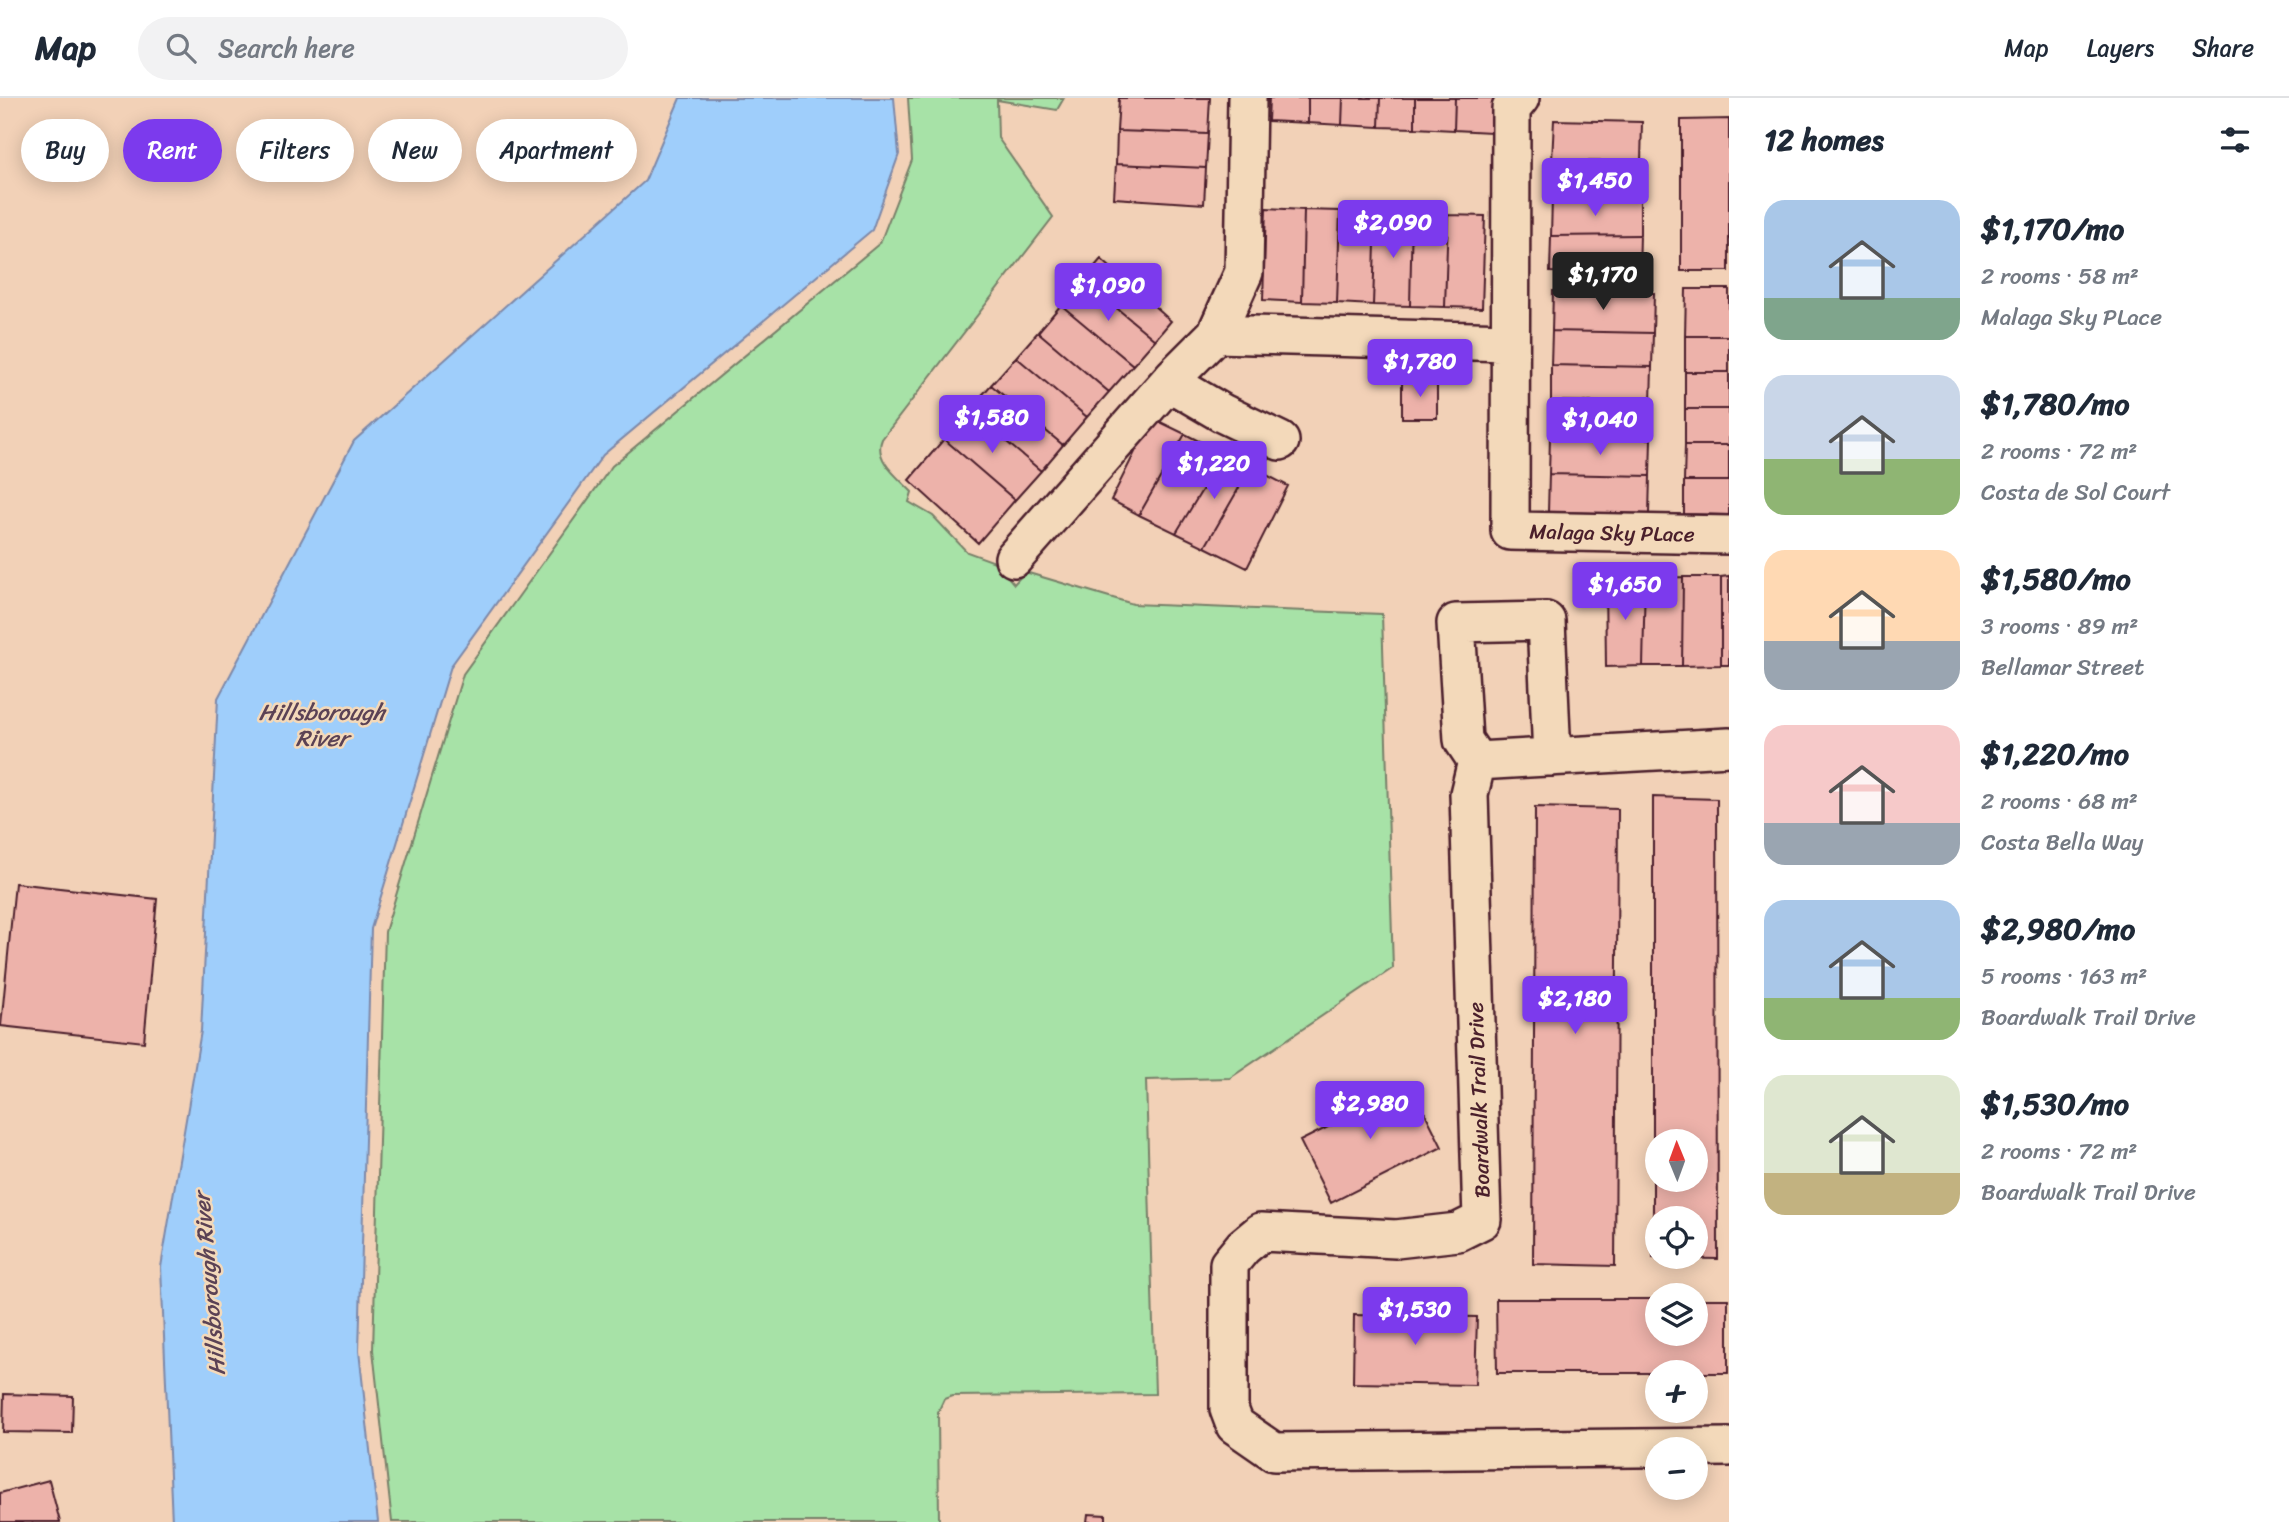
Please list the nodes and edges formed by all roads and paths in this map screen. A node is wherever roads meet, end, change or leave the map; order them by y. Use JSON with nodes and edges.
{"nodes":[{"id":1,"x":1247,"y":98,"type":"edge"},
{"id":2,"x":1520,"y":98,"type":"edge"},
{"id":3,"x":1216,"y":334,"type":"junction"},
{"id":4,"x":1509,"y":342,"type":"junction"},
{"id":5,"x":1169,"y":382,"type":"junction"},
{"id":6,"x":1280,"y":442,"type":"dead end"},
{"id":7,"x":1729,"y":535,"type":"edge"},
{"id":8,"x":1014,"y":558,"type":"dead end"},
{"id":9,"x":1729,"y":747,"type":"edge"},
{"id":10,"x":1552,"y":757,"type":"junction"},
{"id":11,"x":1477,"y":761,"type":"junction"},
{"id":12,"x":1729,"y":1447,"type":"edge"}],
"edges":[{"from":1,"to":3,"type":"street"},
{"from":2,"to":4,"type":"street","name":"Malaga Sky PLace"},
{"from":3,"to":4,"type":"street"},
{"from":3,"to":5,"type":"street"},
{"from":4,"to":7,"type":"street","name":"Malaga Sky PLace"},
{"from":5,"to":6,"type":"street"},
{"from":5,"to":8,"type":"street"},
{"from":9,"to":10,"type":"street"},
{"from":10,"to":11,"type":"street"},
{"from":10,"to":11,"type":"street"},
{"from":11,"to":12,"type":"street","name":"Boardwalk Trail Drive"}]}
